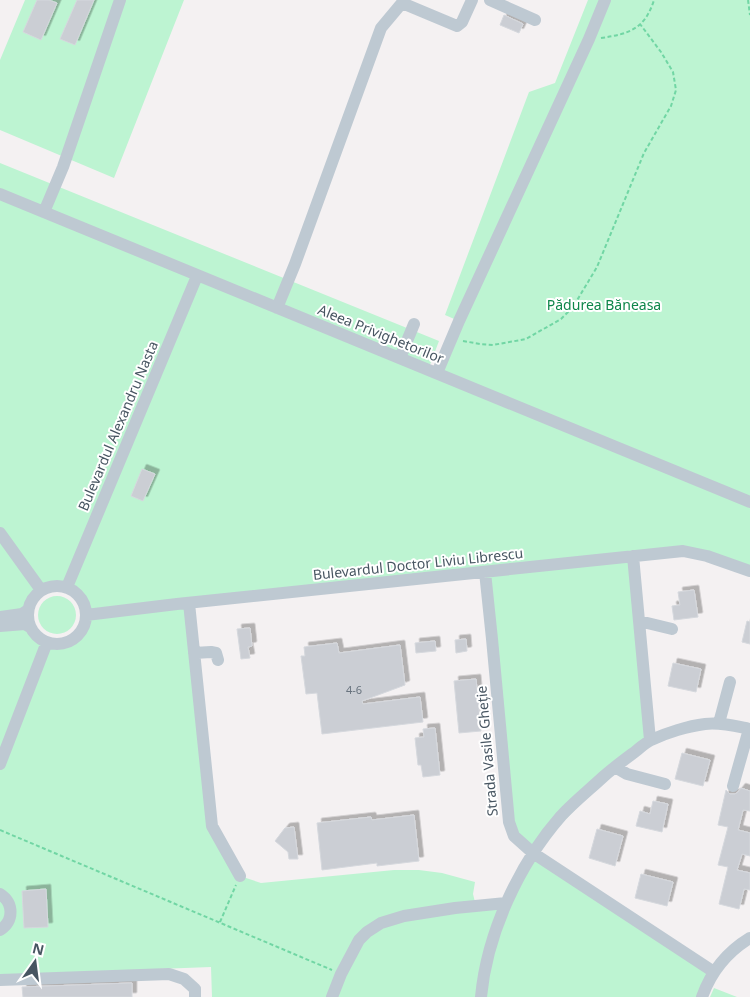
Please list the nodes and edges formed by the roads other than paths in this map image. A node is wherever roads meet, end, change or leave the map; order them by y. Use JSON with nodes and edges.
{"nodes":[{"id":1,"x":120,"y":0,"type":"edge"},
{"id":2,"x":472,"y":0,"type":"edge"},
{"id":3,"x":490,"y":0,"type":"edge"},
{"id":4,"x":605,"y":0,"type":"edge"},
{"id":5,"x":535,"y":20,"type":"dead end"},
{"id":6,"x":0,"y":194,"type":"edge"},
{"id":7,"x":44,"y":212,"type":"junction"},
{"id":8,"x":197,"y":276,"type":"junction"},
{"id":9,"x":277,"y":308,"type":"junction"},
{"id":10,"x":414,"y":324,"type":"dead end"},
{"id":11,"x":400,"y":358,"type":"junction"},
{"id":12,"x":437,"y":373,"type":"junction"},
{"id":13,"x":750,"y":502,"type":"edge"},
{"id":14,"x":0,"y":533,"type":"edge"},
{"id":15,"x":633,"y":556,"type":"junction"},
{"id":16,"x":750,"y":571,"type":"edge"},
{"id":17,"x":485,"y":572,"type":"junction"},
{"id":18,"x":67,"y":587,"type":"junction"},
{"id":19,"x":41,"y":590,"type":"junction"},
{"id":20,"x":189,"y":603,"type":"junction"},
{"id":21,"x":28,"y":610,"type":"junction"},
{"id":22,"x":86,"y":615,"type":"junction"},
{"id":23,"x":0,"y":617,"type":"edge"},
{"id":24,"x":639,"y":621,"type":"junction"},
{"id":25,"x":0,"y":626,"type":"edge"},
{"id":26,"x":30,"y":626,"type":"junction"},
{"id":27,"x":672,"y":629,"type":"dead end"},
{"id":28,"x":48,"y":642,"type":"junction"},
{"id":29,"x":194,"y":654,"type":"junction"},
{"id":30,"x":218,"y":660,"type":"dead end"},
{"id":31,"x":730,"y":682,"type":"dead end"},
{"id":32,"x":720,"y":723,"type":"junction"},
{"id":33,"x":750,"y":729,"type":"edge"},
{"id":34,"x":650,"y":740,"type":"junction"},
{"id":35,"x":0,"y":764,"type":"edge"},
{"id":36,"x":615,"y":767,"type":"junction"},
{"id":37,"x":665,"y":784,"type":"dead end"},
{"id":38,"x":733,"y":786,"type":"dead end"},
{"id":39,"x":533,"y":853,"type":"junction"},
{"id":40,"x":240,"y":876,"type":"road end"},
{"id":41,"x":0,"y":894,"type":"edge"},
{"id":42,"x":506,"y":903,"type":"junction"},
{"id":43,"x":0,"y":930,"type":"edge"},
{"id":44,"x":750,"y":938,"type":"edge"},
{"id":45,"x":714,"y":972,"type":"junction"},
{"id":46,"x":0,"y":980,"type":"edge"},
{"id":47,"x":195,"y":997,"type":"edge"},
{"id":48,"x":332,"y":997,"type":"edge"},
{"id":49,"x":480,"y":997,"type":"edge"},
{"id":50,"x":702,"y":997,"type":"edge"}],
"edges":[{"from":1,"to":7,"type":"street"},
{"from":2,"to":9,"type":"street"},
{"from":3,"to":5,"type":"street"},
{"from":4,"to":12,"type":"street"},
{"from":6,"to":7,"type":"street","name":"Aleea Privighetorilor"},
{"from":7,"to":8,"type":"street","name":"Aleea Privighetorilor"},
{"from":8,"to":9,"type":"street","name":"Aleea Privighetorilor"},
{"from":8,"to":18,"type":"street","name":"Bulevardul Alexandru Nasta"},
{"from":9,"to":11,"type":"street","name":"Aleea Privighetorilor"},
{"from":10,"to":11,"type":"street"},
{"from":11,"to":12,"type":"street","name":"Aleea Privighetorilor"},
{"from":12,"to":13,"type":"street","name":"Aleea Privighetorilor"},
{"from":14,"to":19,"type":"street"},
{"from":15,"to":16,"type":"street","name":"Bulevardul Doctor Liviu Librescu"},
{"from":15,"to":17,"type":"street","name":"Bulevardul Doctor Liviu Librescu"},
{"from":15,"to":24,"type":"street"},
{"from":17,"to":20,"type":"street","name":"Bulevardul Doctor Liviu Librescu"},
{"from":17,"to":39,"type":"street","name":"Strada Vasile Gheție"},
{"from":18,"to":19,"type":"street"},
{"from":18,"to":22,"type":"street"},
{"from":19,"to":21,"type":"street"},
{"from":20,"to":22,"type":"street","name":"Bulevardul Doctor Liviu Librescu"},
{"from":20,"to":29,"type":"street"},
{"from":21,"to":23,"type":"street"},
{"from":21,"to":26,"type":"street"},
{"from":22,"to":28,"type":"street"},
{"from":24,"to":27,"type":"street"},
{"from":24,"to":34,"type":"street"},
{"from":25,"to":26,"type":"street"},
{"from":26,"to":28,"type":"street"},
{"from":28,"to":35,"type":"street"},
{"from":29,"to":30,"type":"street"},
{"from":29,"to":40,"type":"street"},
{"from":31,"to":32,"type":"street"},
{"from":32,"to":33,"type":"street"},
{"from":32,"to":34,"type":"street"},
{"from":33,"to":38,"type":"street"},
{"from":34,"to":36,"type":"street"},
{"from":36,"to":37,"type":"street"},
{"from":36,"to":39,"type":"street"},
{"from":39,"to":42,"type":"street"},
{"from":39,"to":45,"type":"street","name":"Strada Vasile Gheție"},
{"from":41,"to":43,"type":"street"},
{"from":42,"to":48,"type":"street"},
{"from":42,"to":49,"type":"street"},
{"from":44,"to":45,"type":"street"},
{"from":45,"to":50,"type":"street"},
{"from":46,"to":47,"type":"street"}]}
